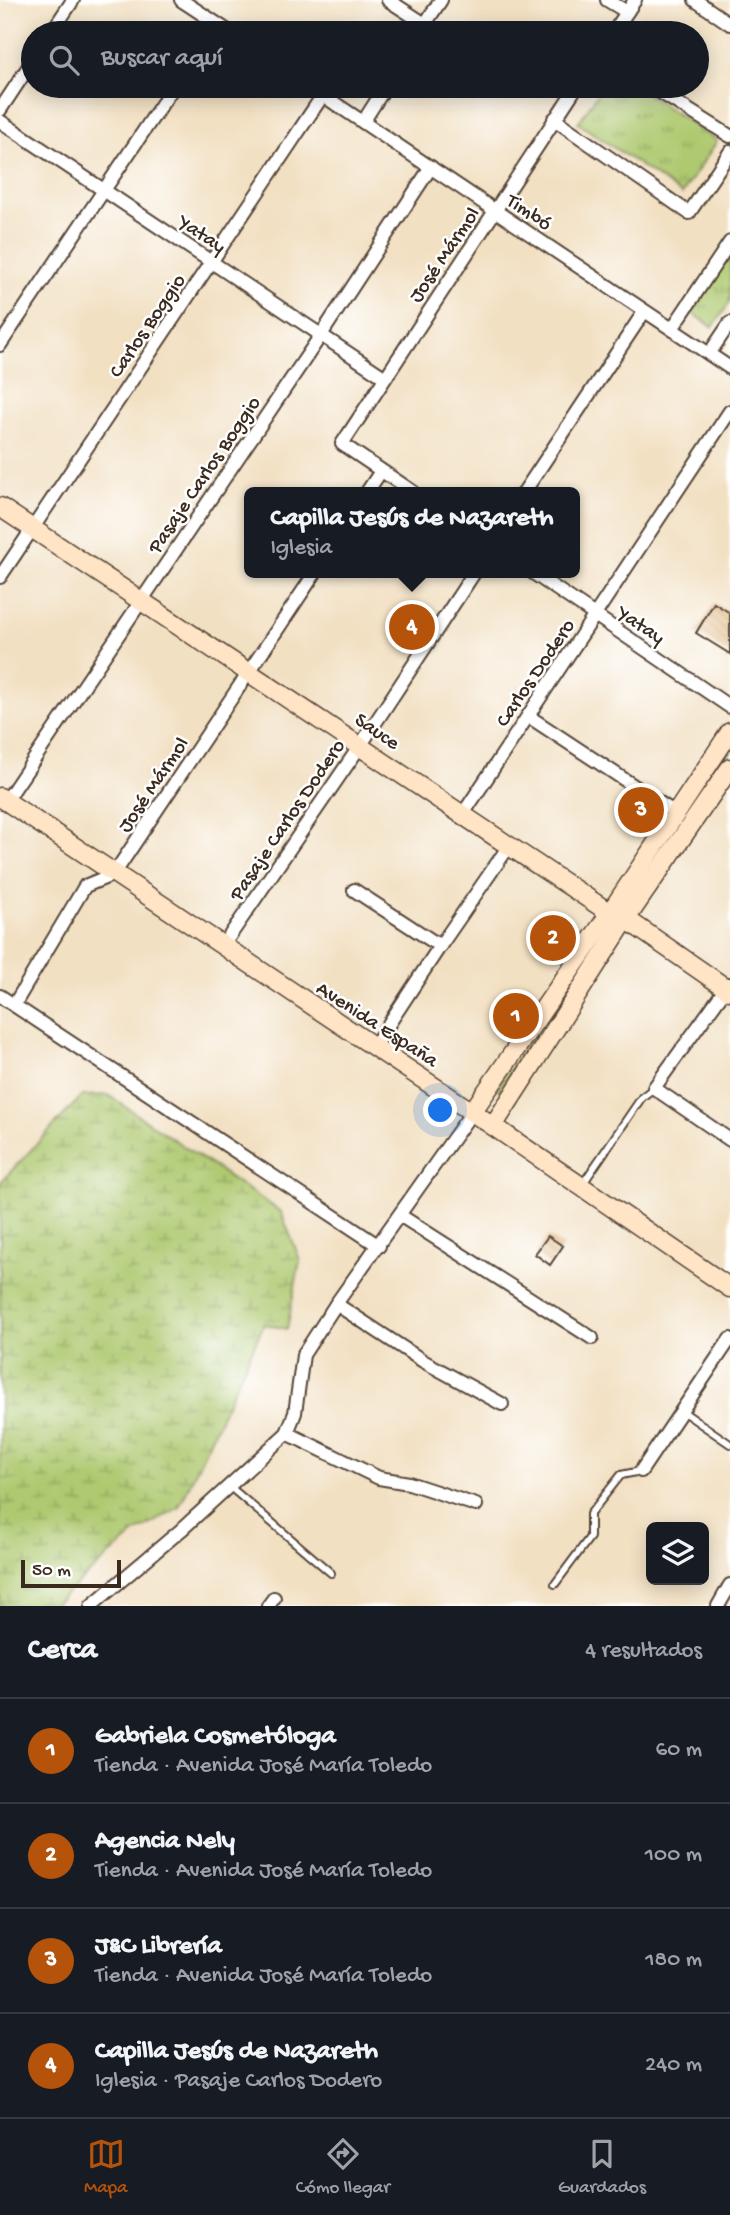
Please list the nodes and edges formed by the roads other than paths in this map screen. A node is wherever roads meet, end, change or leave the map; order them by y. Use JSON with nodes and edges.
{"nodes":[{"id":1,"x":73,"y":0,"type":"edge"},
{"id":2,"x":181,"y":0,"type":"edge"},
{"id":3,"x":388,"y":0,"type":"edge"},
{"id":4,"x":441,"y":0,"type":"edge"},
{"id":5,"x":607,"y":0,"type":"edge"},
{"id":6,"x":635,"y":0,"type":"edge"},
{"id":7,"x":695,"y":0,"type":"edge"},
{"id":8,"x":627,"y":12,"type":"junction"},
{"id":9,"x":59,"y":21,"type":"edge"},
{"id":10,"x":204,"y":21,"type":"edge"},
{"id":11,"x":413,"y":21,"type":"edge"},
{"id":12,"x":427,"y":21,"type":"edge"},
{"id":13,"x":621,"y":21,"type":"edge"},
{"id":14,"x":730,"y":24,"type":"edge"},
{"id":15,"x":21,"y":78,"type":"edge"},
{"id":16,"x":166,"y":98,"type":"edge"},
{"id":17,"x":321,"y":98,"type":"edge"},
{"id":18,"x":327,"y":98,"type":"edge"},
{"id":19,"x":378,"y":98,"type":"edge"},
{"id":20,"x":569,"y":98,"type":"edge"},
{"id":21,"x":669,"y":98,"type":"edge"},
{"id":22,"x":0,"y":110,"type":"edge"},
{"id":23,"x":554,"y":119,"type":"junction"},
{"id":24,"x":0,"y":121,"type":"edge"},
{"id":25,"x":363,"y":122,"type":"junction"},
{"id":26,"x":730,"y":136,"type":"edge"},
{"id":27,"x":730,"y":152,"type":"edge"},
{"id":28,"x":430,"y":167,"type":"junction"},
{"id":29,"x":104,"y":190,"type":"junction"},
{"id":30,"x":495,"y":211,"type":"junction"},
{"id":31,"x":730,"y":242,"type":"edge"},
{"id":32,"x":211,"y":262,"type":"junction"},
{"id":33,"x":644,"y":312,"type":"junction"},
{"id":34,"x":730,"y":323,"type":"edge"},
{"id":35,"x":672,"y":329,"type":"junction"},
{"id":36,"x":321,"y":335,"type":"junction"},
{"id":37,"x":0,"y":345,"type":"edge"},
{"id":38,"x":709,"y":354,"type":"junction"},
{"id":39,"x":730,"y":368,"type":"edge"},
{"id":40,"x":384,"y":377,"type":"junction"},
{"id":41,"x":730,"y":411,"type":"edge"},
{"id":42,"x":381,"y":471,"type":"junction"},
{"id":43,"x":370,"y":487,"type":"edge"},
{"id":44,"x":405,"y":487,"type":"edge"},
{"id":45,"x":527,"y":487,"type":"edge"},
{"id":46,"x":0,"y":507,"type":"edge"},
{"id":47,"x":32,"y":529,"type":"junction"},
{"id":48,"x":0,"y":577,"type":"edge"},
{"id":49,"x":312,"y":578,"type":"edge"},
{"id":50,"x":471,"y":578,"type":"edge"},
{"id":51,"x":540,"y":578,"type":"edge"},
{"id":52,"x":141,"y":600,"type":"junction"},
{"id":53,"x":595,"y":615,"type":"junction"},
{"id":54,"x":250,"y":672,"type":"junction"},
{"id":55,"x":730,"y":707,"type":"edge"},
{"id":56,"x":528,"y":716,"type":"junction"},
{"id":57,"x":730,"y":732,"type":"edge"},
{"id":58,"x":360,"y":746,"type":"junction"},
{"id":59,"x":730,"y":768,"type":"edge"},
{"id":60,"x":3,"y":799,"type":"edge"},
{"id":61,"x":675,"y":813,"type":"junction"},
{"id":62,"x":463,"y":814,"type":"junction"},
{"id":63,"x":509,"y":846,"type":"junction"},
{"id":64,"x":114,"y":874,"type":"junction"},
{"id":65,"x":354,"y":890,"type":"dead end"},
{"id":66,"x":618,"y":916,"type":"junction"},
{"id":67,"x":440,"y":946,"type":"junction"},
{"id":68,"x":222,"y":947,"type":"junction"},
{"id":69,"x":729,"y":987,"type":"edge"},
{"id":70,"x":0,"y":996,"type":"edge"},
{"id":71,"x":14,"y":1005,"type":"junction"},
{"id":72,"x":373,"y":1048,"type":"junction"},
{"id":73,"x":654,"y":1088,"type":"junction"},
{"id":74,"x":472,"y":1112,"type":"junction"},
{"id":75,"x":493,"y":1126,"type":"junction"},
{"id":76,"x":730,"y":1140,"type":"edge"},
{"id":77,"x":581,"y":1186,"type":"junction"},
{"id":78,"x":401,"y":1216,"type":"junction"},
{"id":79,"x":379,"y":1246,"type":"junction"},
{"id":80,"x":730,"y":1288,"type":"edge"},
{"id":81,"x":336,"y":1304,"type":"junction"},
{"id":82,"x":592,"y":1338,"type":"dead end"},
{"id":83,"x":730,"y":1339,"type":"edge"},
{"id":84,"x":502,"y":1404,"type":"dead end"},
{"id":85,"x":682,"y":1412,"type":"junction"},
{"id":86,"x":287,"y":1433,"type":"junction"},
{"id":87,"x":730,"y":1444,"type":"edge"},
{"id":88,"x":641,"y":1471,"type":"joint"},
{"id":89,"x":229,"y":1486,"type":"junction"},
{"id":90,"x":476,"y":1505,"type":"dead end"},
{"id":91,"x":331,"y":1573,"type":"dead end"},
{"id":92,"x":555,"y":1584,"type":"dead end"},
{"id":93,"x":730,"y":1585,"type":"edge"},
{"id":94,"x":92,"y":1606,"type":"edge"},
{"id":95,"x":718,"y":1606,"type":"edge"}],
"edges":[{"from":1,"to":9,"type":"street"},
{"from":2,"to":10,"type":"street"},
{"from":3,"to":11,"type":"street"},
{"from":4,"to":12,"type":"street"},
{"from":5,"to":8,"type":"street"},
{"from":6,"to":8,"type":"street"},
{"from":7,"to":14,"type":"street"},
{"from":8,"to":13,"type":"street"},
{"from":15,"to":22,"type":"street"},
{"from":16,"to":29,"type":"street"},
{"from":17,"to":32,"type":"street","name":"Carlos Boggio"},
{"from":18,"to":25,"type":"street","name":"Timbó"},
{"from":19,"to":25,"type":"street"},
{"from":20,"to":23,"type":"street","name":"José Mármol"},
{"from":21,"to":26,"type":"street"},
{"from":23,"to":27,"type":"street"},
{"from":23,"to":30,"type":"street","name":"José Mármol"},
{"from":24,"to":29,"type":"street","name":"Yatay"},
{"from":25,"to":28,"type":"street","name":"Timbó"},
{"from":28,"to":30,"type":"street","name":"Timbó"},
{"from":28,"to":36,"type":"street","name":"Pasaje Carlos Boggio"},
{"from":29,"to":32,"type":"street","name":"Yatay"},
{"from":29,"to":37,"type":"street"},
{"from":30,"to":33,"type":"street","name":"Timbó"},
{"from":30,"to":40,"type":"street","name":"José Mármol"},
{"from":31,"to":35,"type":"street"},
{"from":32,"to":36,"type":"street","name":"Yatay"},
{"from":32,"to":47,"type":"street","name":"Carlos Boggio"},
{"from":33,"to":35,"type":"street","name":"Timbó"},
{"from":33,"to":45,"type":"street"},
{"from":34,"to":38,"type":"street"},
{"from":35,"to":38,"type":"street","name":"Timbó"},
{"from":36,"to":40,"type":"street","name":"Yatay"},
{"from":36,"to":52,"type":"street","name":"Pasaje Carlos Boggio"},
{"from":38,"to":39,"type":"street","name":"Timbó"},
{"from":40,"to":42,"type":"street","name":"José Mármol"},
{"from":41,"to":53,"type":"street","name":"Carlos Dodero"},
{"from":42,"to":43,"type":"street"},
{"from":42,"to":44,"type":"street"},
{"from":46,"to":47,"type":"main road","name":"Sauce"},
{"from":47,"to":48,"type":"street","name":"Carlos Boggio"},
{"from":47,"to":52,"type":"main road","name":"Sauce"},
{"from":49,"to":54,"type":"street","name":"José Mármol"},
{"from":50,"to":58,"type":"street","name":"Pasaje Carlos Dodero"},
{"from":51,"to":53,"type":"street","name":"Yatay"},
{"from":52,"to":54,"type":"main road","name":"Sauce"},
{"from":52,"to":60,"type":"street","name":"Pasaje Carlos Boggio"},
{"from":53,"to":55,"type":"street","name":"Yatay"},
{"from":53,"to":56,"type":"street","name":"Carlos Dodero"},
{"from":54,"to":58,"type":"main road","name":"Sauce"},
{"from":54,"to":64,"type":"street","name":"José Mármol"},
{"from":56,"to":61,"type":"street"},
{"from":56,"to":62,"type":"street","name":"Carlos Dodero"},
{"from":57,"to":61,"type":"main road"},
{"from":58,"to":62,"type":"main road","name":"Sauce"},
{"from":58,"to":68,"type":"street","name":"Pasaje Carlos Dodero"},
{"from":59,"to":66,"type":"main road"},
{"from":60,"to":64,"type":"main road","name":"Avenida España"},
{"from":61,"to":66,"type":"main road"},
{"from":62,"to":63,"type":"main road","name":"Sauce"},
{"from":63,"to":66,"type":"main road","name":"Sauce"},
{"from":63,"to":67,"type":"street"},
{"from":64,"to":68,"type":"main road","name":"Avenida España"},
{"from":64,"to":71,"type":"street","name":"José Mármol"},
{"from":65,"to":67,"type":"street"},
{"from":66,"to":69,"type":"main road","name":"Sauce"},
{"from":66,"to":74,"type":"main road"},
{"from":66,"to":75,"type":"main road"},
{"from":67,"to":72,"type":"street"},
{"from":68,"to":72,"type":"main road","name":"Avenida España"},
{"from":69,"to":73,"type":"street"},
{"from":70,"to":71,"type":"street"},
{"from":71,"to":79,"type":"street"},
{"from":72,"to":74,"type":"main road","name":"Avenida España"},
{"from":73,"to":76,"type":"street"},
{"from":73,"to":77,"type":"lane"},
{"from":74,"to":75,"type":"main road","name":"Avenida España"},
{"from":74,"to":78,"type":"street"},
{"from":75,"to":77,"type":"main road","name":"Avenida España"},
{"from":77,"to":80,"type":"main road","name":"Avenida España"},
{"from":78,"to":79,"type":"street"},
{"from":78,"to":82,"type":"street"},
{"from":79,"to":81,"type":"street"},
{"from":81,"to":84,"type":"street"},
{"from":81,"to":86,"type":"street"},
{"from":83,"to":85,"type":"street"},
{"from":85,"to":87,"type":"lane"},
{"from":85,"to":88,"type":"street"},
{"from":86,"to":89,"type":"street"},
{"from":86,"to":90,"type":"street"},
{"from":88,"to":92,"type":"lane"},
{"from":89,"to":91,"type":"lane"},
{"from":89,"to":94,"type":"street"},
{"from":93,"to":95,"type":"street"}]}
